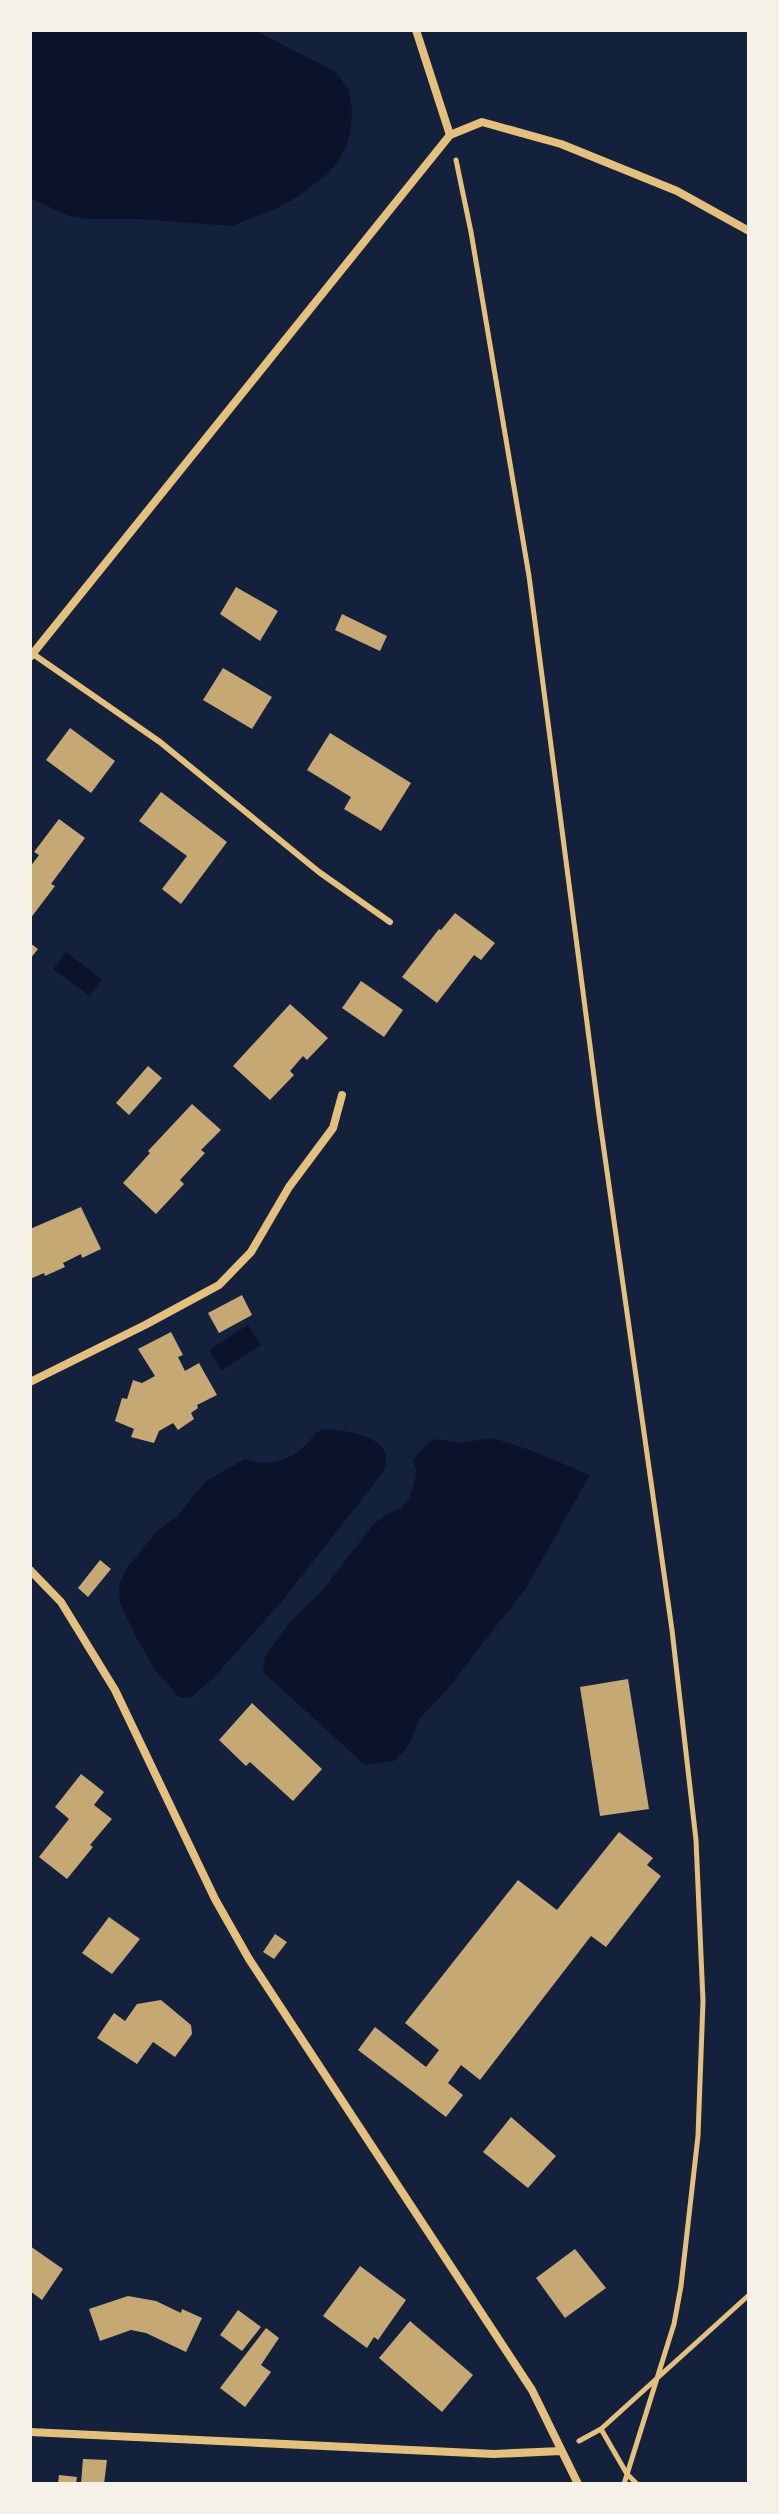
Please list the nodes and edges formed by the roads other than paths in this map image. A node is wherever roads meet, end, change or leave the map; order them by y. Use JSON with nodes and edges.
{"nodes":[{"id":1,"x":416,"y":30,"type":"edge"},
{"id":2,"x":450,"y":135,"type":"junction"},
{"id":3,"x":749,"y":231,"type":"edge"},
{"id":4,"x":31,"y":655,"type":"edge"},
{"id":5,"x":390,"y":922,"type":"dead end"},
{"id":6,"x":342,"y":1095,"type":"dead end"},
{"id":7,"x":30,"y":1382,"type":"edge"},
{"id":8,"x":30,"y":1570,"type":"edge"},
{"id":9,"x":30,"y":2432,"type":"edge"},
{"id":10,"x":561,"y":2451,"type":"junction"},
{"id":11,"x":578,"y":2484,"type":"edge"}],
"edges":[{"from":1,"to":2,"type":"street"},
{"from":2,"to":3,"type":"street"},
{"from":2,"to":4,"type":"street"},
{"from":4,"to":5,"type":"lane"},
{"from":6,"to":7,"type":"street"},
{"from":8,"to":10,"type":"street"},
{"from":9,"to":10,"type":"street"},
{"from":10,"to":11,"type":"street"}]}
